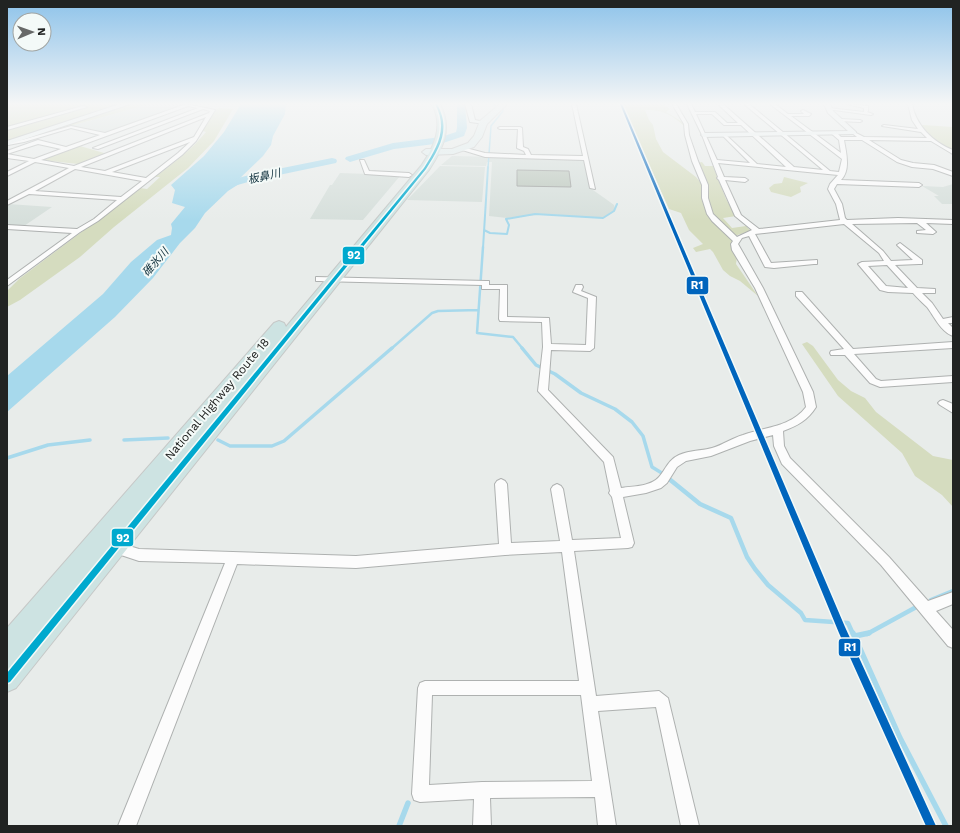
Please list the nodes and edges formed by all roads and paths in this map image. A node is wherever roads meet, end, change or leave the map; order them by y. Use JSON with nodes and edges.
{"nodes":[{"id":1,"x":36,"y":143,"type":"edge"},
{"id":2,"x":41,"y":143,"type":"edge"},
{"id":3,"x":83,"y":143,"type":"edge"},
{"id":4,"x":110,"y":143,"type":"edge"},
{"id":5,"x":136,"y":143,"type":"edge"},
{"id":6,"x":149,"y":143,"type":"edge"},
{"id":7,"x":179,"y":143,"type":"edge"},
{"id":8,"x":190,"y":143,"type":"edge"},
{"id":9,"x":473,"y":143,"type":"edge"},
{"id":10,"x":520,"y":143,"type":"edge"},
{"id":11,"x":583,"y":143,"type":"edge"},
{"id":12,"x":693,"y":143,"type":"edge"},
{"id":13,"x":705,"y":143,"type":"edge"},
{"id":14,"x":733,"y":143,"type":"edge"},
{"id":15,"x":764,"y":143,"type":"edge"},
{"id":16,"x":793,"y":143,"type":"edge"},
{"id":17,"x":823,"y":143,"type":"edge"},
{"id":18,"x":840,"y":143,"type":"edge"},
{"id":19,"x":869,"y":143,"type":"edge"},
{"id":20,"x":936,"y":143,"type":"edge"},
{"id":21,"x":80,"y":144,"type":"junction"},
{"id":22,"x":154,"y":144,"type":"dead end"},
{"id":23,"x":434,"y":144,"type":"junction"},
{"id":24,"x":161,"y":146,"type":"dead end"},
{"id":25,"x":168,"y":147,"type":"junction"},
{"id":26,"x":96,"y":148,"type":"junction"},
{"id":27,"x":66,"y":149,"type":"junction"},
{"id":28,"x":462,"y":149,"type":"junction"},
{"id":29,"x":111,"y":152,"type":"junction"},
{"id":30,"x":953,"y":152,"type":"edge"},
{"id":31,"x":7,"y":153,"type":"edge"},
{"id":32,"x":7,"y":156,"type":"edge"},
{"id":33,"x":529,"y":156,"type":"junction"},
{"id":34,"x":586,"y":158,"type":"junction"},
{"id":35,"x":844,"y":158,"type":"junction"},
{"id":36,"x":34,"y":160,"type":"junction"},
{"id":37,"x":362,"y":161,"type":"dead end"},
{"id":38,"x":706,"y":161,"type":"junction"},
{"id":39,"x":755,"y":165,"type":"junction"},
{"id":40,"x":73,"y":168,"type":"junction"},
{"id":41,"x":792,"y":169,"type":"junction"},
{"id":42,"x":828,"y":172,"type":"junction"},
{"id":43,"x":105,"y":173,"type":"junction"},
{"id":44,"x":952,"y":173,"type":"edge"},
{"id":45,"x":7,"y":174,"type":"edge"},
{"id":46,"x":841,"y":174,"type":"junction"},
{"id":47,"x":410,"y":175,"type":"junction"},
{"id":48,"x":720,"y":178,"type":"junction"},
{"id":49,"x":148,"y":180,"type":"junction"},
{"id":50,"x":746,"y":180,"type":"dead end"},
{"id":51,"x":835,"y":182,"type":"junction"},
{"id":52,"x":919,"y":184,"type":"dead end"},
{"id":53,"x":593,"y":188,"type":"dead end"},
{"id":54,"x":28,"y":192,"type":"junction"},
{"id":55,"x":123,"y":199,"type":"junction"},
{"id":56,"x":7,"y":203,"type":"edge"},
{"id":57,"x":919,"y":221,"type":"junction"},
{"id":58,"x":844,"y":222,"type":"junction"},
{"id":59,"x":953,"y":222,"type":"edge"},
{"id":60,"x":7,"y":227,"type":"edge"},
{"id":61,"x":78,"y":231,"type":"junction"},
{"id":62,"x":753,"y":232,"type":"junction"},
{"id":63,"x":919,"y":232,"type":"dead end"},
{"id":64,"x":736,"y":240,"type":"junction"},
{"id":65,"x":900,"y":245,"type":"dead end"},
{"id":66,"x":814,"y":262,"type":"dead end"},
{"id":67,"x":890,"y":264,"type":"junction"},
{"id":68,"x":326,"y":280,"type":"junction"},
{"id":69,"x":7,"y":284,"type":"edge"},
{"id":70,"x":580,"y":287,"type":"dead end"},
{"id":71,"x":913,"y":291,"type":"junction"},
{"id":72,"x":932,"y":291,"type":"dead end"},
{"id":73,"x":799,"y":294,"type":"dead end"},
{"id":74,"x":953,"y":320,"type":"edge"},
{"id":75,"x":941,"y":322,"type":"junction"},
{"id":76,"x":953,"y":333,"type":"edge"},
{"id":77,"x":953,"y":345,"type":"edge"},
{"id":78,"x":547,"y":347,"type":"junction"},
{"id":79,"x":834,"y":353,"type":"dead end"},
{"id":80,"x":849,"y":353,"type":"junction"},
{"id":81,"x":953,"y":379,"type":"edge"},
{"id":82,"x":943,"y":403,"type":"dead end"},
{"id":83,"x":953,"y":409,"type":"edge"},
{"id":84,"x":778,"y":429,"type":"junction"},
{"id":85,"x":500,"y":484,"type":"dead end"},
{"id":86,"x":557,"y":490,"type":"dead end"},
{"id":87,"x":615,"y":493,"type":"junction"},
{"id":88,"x":96,"y":542,"type":"junction"},
{"id":89,"x":567,"y":546,"type":"junction"},
{"id":90,"x":115,"y":547,"type":"junction"},
{"id":91,"x":505,"y":549,"type":"junction"},
{"id":92,"x":233,"y":558,"type":"junction"},
{"id":93,"x":953,"y":598,"type":"edge"},
{"id":94,"x":926,"y":608,"type":"junction"},
{"id":95,"x":953,"y":641,"type":"edge"},
{"id":96,"x":7,"y":647,"type":"edge"},
{"id":97,"x":7,"y":678,"type":"edge"},
{"id":98,"x":588,"y":688,"type":"junction"},
{"id":99,"x":590,"y":704,"type":"junction"},
{"id":100,"x":602,"y":789,"type":"junction"},
{"id":101,"x":482,"y":790,"type":"junction"},
{"id":102,"x":127,"y":826,"type":"edge"},
{"id":103,"x":482,"y":826,"type":"edge"},
{"id":104,"x":607,"y":826,"type":"edge"},
{"id":105,"x":690,"y":826,"type":"edge"}],
"edges":[{"from":1,"to":31,"type":"street"},
{"from":2,"to":27,"type":"street"},
{"from":3,"to":21,"type":"street"},
{"from":4,"to":26,"type":"street"},
{"from":5,"to":29,"type":"street"},
{"from":6,"to":22,"type":"street"},
{"from":7,"to":25,"type":"street"},
{"from":8,"to":49,"type":"street"},
{"from":9,"to":28,"type":"main road"},
{"from":10,"to":33,"type":"street"},
{"from":11,"to":34,"type":"street"},
{"from":12,"to":38,"type":"street"},
{"from":13,"to":38,"type":"street"},
{"from":14,"to":39,"type":"street"},
{"from":15,"to":41,"type":"street"},
{"from":16,"to":42,"type":"street"},
{"from":17,"to":35,"type":"street"},
{"from":18,"to":35,"type":"street"},
{"from":19,"to":44,"type":"street"},
{"from":20,"to":30,"type":"street"},
{"from":21,"to":26,"type":"street"},
{"from":21,"to":27,"type":"street"},
{"from":23,"to":28,"type":"main road"},
{"from":23,"to":47,"type":"highway","name":"National Highway Route 18"},
{"from":23,"to":68,"type":"highway","name":"National Highway Route 18"},
{"from":24,"to":25,"type":"street"},
{"from":25,"to":43,"type":"street"},
{"from":26,"to":29,"type":"street"},
{"from":27,"to":36,"type":"street"},
{"from":28,"to":33,"type":"street"},
{"from":29,"to":40,"type":"street"},
{"from":32,"to":36,"type":"street"},
{"from":33,"to":34,"type":"street"},
{"from":34,"to":53,"type":"street"},
{"from":35,"to":46,"type":"street"},
{"from":36,"to":40,"type":"street"},
{"from":36,"to":45,"type":"street"},
{"from":37,"to":47,"type":"street"},
{"from":38,"to":39,"type":"street"},
{"from":38,"to":48,"type":"street"},
{"from":38,"to":64,"type":"street"},
{"from":39,"to":41,"type":"street"},
{"from":40,"to":43,"type":"street"},
{"from":40,"to":54,"type":"street"},
{"from":41,"to":42,"type":"street"},
{"from":42,"to":46,"type":"street"},
{"from":43,"to":49,"type":"street"},
{"from":46,"to":51,"type":"street"},
{"from":47,"to":68,"type":"highway","name":"National Highway Route 18"},
{"from":48,"to":50,"type":"street"},
{"from":48,"to":62,"type":"street"},
{"from":49,"to":55,"type":"street"},
{"from":51,"to":52,"type":"street"},
{"from":51,"to":58,"type":"street"},
{"from":54,"to":55,"type":"street"},
{"from":54,"to":56,"type":"street"},
{"from":55,"to":61,"type":"street"},
{"from":57,"to":58,"type":"street"},
{"from":57,"to":59,"type":"street"},
{"from":57,"to":63,"type":"street"},
{"from":58,"to":62,"type":"street"},
{"from":58,"to":67,"type":"street"},
{"from":60,"to":61,"type":"street"},
{"from":61,"to":69,"type":"street"},
{"from":62,"to":64,"type":"street"},
{"from":62,"to":66,"type":"street"},
{"from":64,"to":84,"type":"street"},
{"from":65,"to":67,"type":"street"},
{"from":67,"to":71,"type":"street"},
{"from":67,"to":71,"type":"street"},
{"from":68,"to":78,"type":"street"},
{"from":68,"to":88,"type":"highway","name":"National Highway Route 18"},
{"from":68,"to":90,"type":"highway","name":"National Highway Route 18"},
{"from":70,"to":78,"type":"street"},
{"from":71,"to":72,"type":"street"},
{"from":71,"to":75,"type":"street"},
{"from":73,"to":80,"type":"street"},
{"from":74,"to":75,"type":"street"},
{"from":75,"to":76,"type":"street"},
{"from":77,"to":80,"type":"street"},
{"from":78,"to":87,"type":"street"},
{"from":79,"to":80,"type":"street"},
{"from":80,"to":81,"type":"street"},
{"from":82,"to":83,"type":"street"},
{"from":84,"to":87,"type":"street"},
{"from":84,"to":94,"type":"street"},
{"from":85,"to":91,"type":"street"},
{"from":86,"to":89,"type":"street"},
{"from":87,"to":89,"type":"street"},
{"from":88,"to":90,"type":"street"},
{"from":88,"to":96,"type":"highway","name":"National Highway Route 18"},
{"from":89,"to":91,"type":"street"},
{"from":89,"to":98,"type":"street"},
{"from":90,"to":92,"type":"street"},
{"from":90,"to":97,"type":"highway","name":"National Highway Route 18"},
{"from":91,"to":92,"type":"street"},
{"from":92,"to":102,"type":"street"},
{"from":93,"to":94,"type":"street"},
{"from":94,"to":95,"type":"street"},
{"from":98,"to":99,"type":"street"},
{"from":98,"to":101,"type":"street"},
{"from":99,"to":100,"type":"street"},
{"from":99,"to":105,"type":"street"},
{"from":100,"to":101,"type":"street"},
{"from":100,"to":104,"type":"street"},
{"from":101,"to":103,"type":"street"}]}
